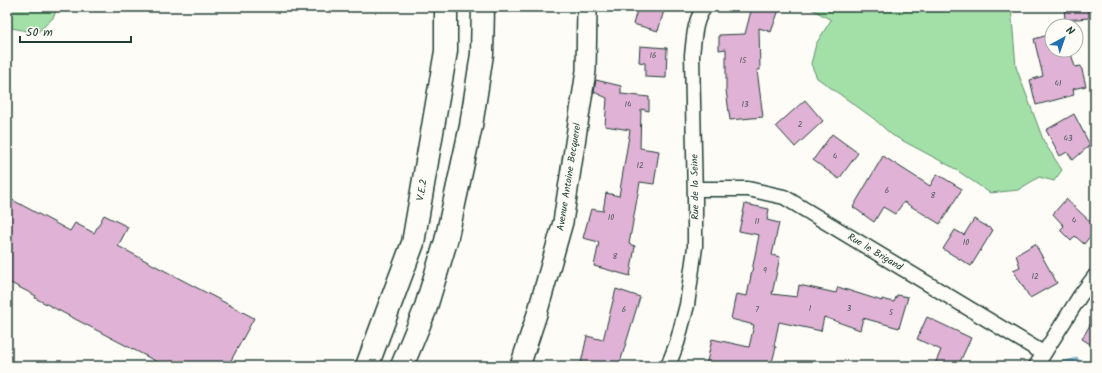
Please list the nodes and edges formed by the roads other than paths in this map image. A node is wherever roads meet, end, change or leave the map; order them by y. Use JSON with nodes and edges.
{"nodes":[{"id":1,"x":446,"y":7,"type":"edge"},
{"id":2,"x":483,"y":7,"type":"edge"},
{"id":3,"x":587,"y":7,"type":"edge"},
{"id":4,"x":705,"y":7,"type":"edge"},
{"id":5,"x":695,"y":189,"type":"junction"},
{"id":6,"x":1095,"y":276,"type":"edge"},
{"id":7,"x":1043,"y":353,"type":"junction"},
{"id":8,"x":366,"y":366,"type":"edge"},
{"id":9,"x":402,"y":366,"type":"edge"},
{"id":10,"x":520,"y":366,"type":"edge"},
{"id":11,"x":668,"y":366,"type":"edge"},
{"id":12,"x":1036,"y":366,"type":"edge"}],
"edges":[{"from":1,"to":8,"type":"highway","name":"V.E.2"},
{"from":2,"to":9,"type":"highway"},
{"from":3,"to":10,"type":"street","name":"Avenue Antoine Becquerel"},
{"from":4,"to":5,"type":"street","name":"Rue de la Seine"},
{"from":5,"to":7,"type":"street","name":"Rue le Brigand"},
{"from":5,"to":11,"type":"street","name":"Rue de la Seine"},
{"from":6,"to":7,"type":"street"},
{"from":7,"to":12,"type":"street"}]}
